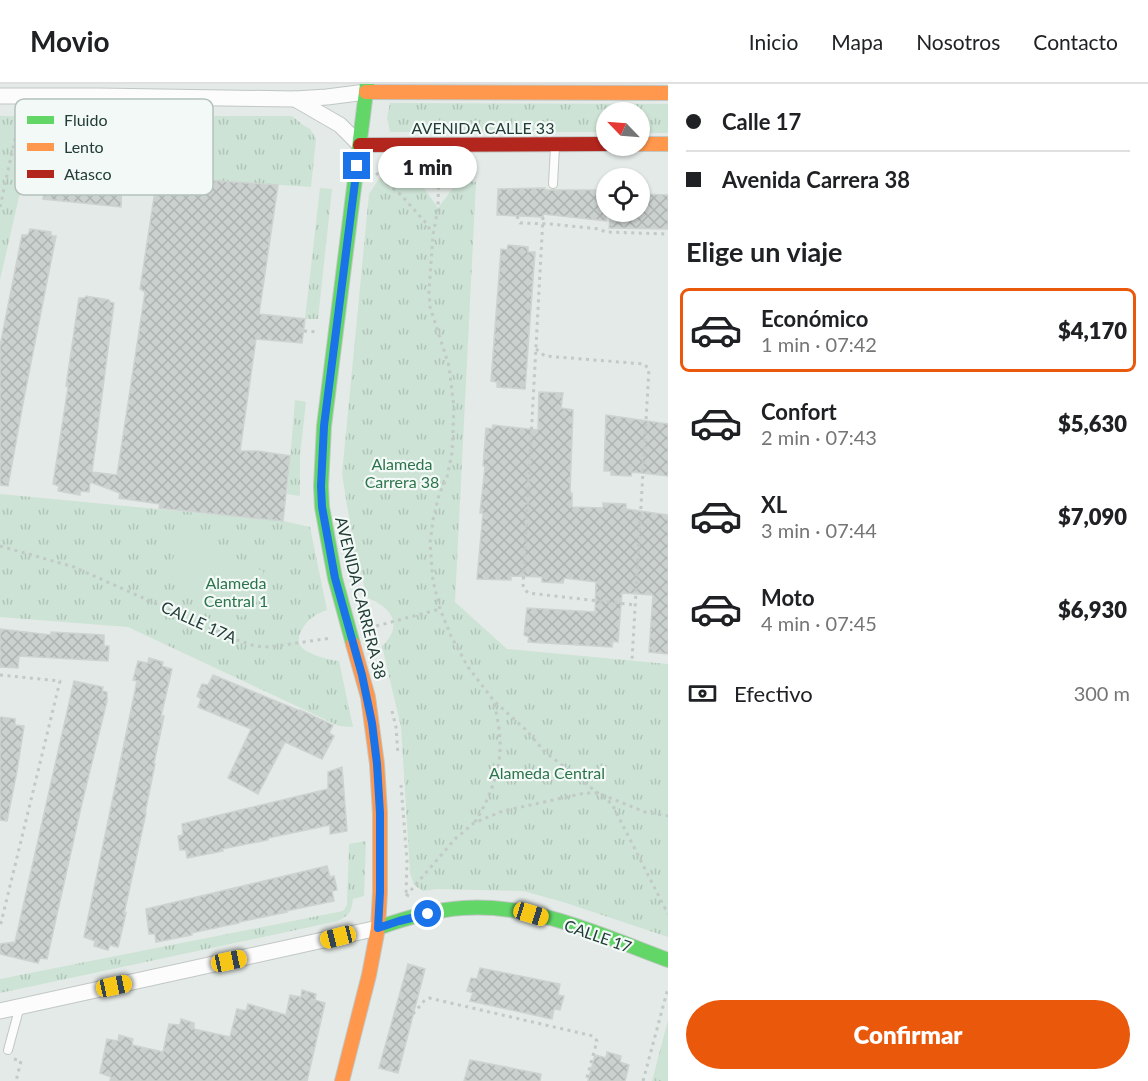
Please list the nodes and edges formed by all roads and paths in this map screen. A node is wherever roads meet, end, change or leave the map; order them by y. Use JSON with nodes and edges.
{"nodes":[{"id":1,"x":367,"y":88,"type":"edge"},
{"id":2,"x":668,"y":93,"type":"edge"},
{"id":3,"x":0,"y":96,"type":"edge"},
{"id":4,"x":23,"y":96,"type":"junction"},
{"id":5,"x":23,"y":99,"type":"edge"},
{"id":6,"x":295,"y":99,"type":"junction"},
{"id":7,"x":15,"y":139,"type":"edge"},
{"id":8,"x":596,"y":144,"type":"edge"},
{"id":9,"x":650,"y":144,"type":"edge"},
{"id":10,"x":668,"y":144,"type":"edge"},
{"id":11,"x":360,"y":145,"type":"junction"},
{"id":12,"x":555,"y":145,"type":"junction"},
{"id":13,"x":439,"y":163,"type":"dead end"},
{"id":14,"x":383,"y":168,"type":"dead end"},
{"id":15,"x":553,"y":184,"type":"dead end"},
{"id":16,"x":0,"y":207,"type":"edge"},
{"id":17,"x":517,"y":216,"type":"dead end"},
{"id":18,"x":543,"y":217,"type":"dead end"},
{"id":19,"x":543,"y":224,"type":"junction"},
{"id":20,"x":668,"y":234,"type":"edge"},
{"id":21,"x":433,"y":235,"type":"junction"},
{"id":22,"x":536,"y":348,"type":"junction"},
{"id":23,"x":0,"y":546,"type":"edge"},
{"id":24,"x":634,"y":605,"type":"junction"},
{"id":25,"x":440,"y":609,"type":"junction"},
{"id":26,"x":351,"y":635,"type":"junction"},
{"id":27,"x":632,"y":660,"type":"dead end"},
{"id":28,"x":0,"y":675,"type":"edge"},
{"id":29,"x":494,"y":700,"type":"junction"},
{"id":30,"x":390,"y":704,"type":"dead end"},
{"id":31,"x":399,"y":760,"type":"dead end"},
{"id":32,"x":400,"y":783,"type":"dead end"},
{"id":33,"x":598,"y":793,"type":"junction"},
{"id":34,"x":668,"y":816,"type":"edge"},
{"id":35,"x":474,"y":824,"type":"junction"},
{"id":36,"x":406,"y":896,"type":"junction"},
{"id":37,"x":668,"y":914,"type":"edge"},
{"id":38,"x":399,"y":921,"type":"junction"},
{"id":39,"x":0,"y":927,"type":"edge"},
{"id":40,"x":378,"y":928,"type":"junction"},
{"id":41,"x":668,"y":960,"type":"edge"},
{"id":42,"x":668,"y":988,"type":"edge"},
{"id":43,"x":20,"y":1006,"type":"junction"},
{"id":44,"x":0,"y":1011,"type":"edge"},
{"id":45,"x":413,"y":1014,"type":"dead end"},
{"id":46,"x":8,"y":1050,"type":"dead end"},
{"id":47,"x":21,"y":1060,"type":"dead end"},
{"id":48,"x":16,"y":1081,"type":"edge"},
{"id":49,"x":342,"y":1081,"type":"edge"},
{"id":50,"x":586,"y":1081,"type":"edge"},
{"id":51,"x":643,"y":1081,"type":"edge"}],
"edges":[{"from":1,"to":2,"type":"main road"},
{"from":1,"to":6,"type":"street"},
{"from":1,"to":11,"type":"main road","name":"AVENIDA CARRERA 38"},
{"from":3,"to":4,"type":"street"},
{"from":4,"to":5,"type":"path"},
{"from":4,"to":6,"type":"street"},
{"from":6,"to":11,"type":"street"},
{"from":7,"to":16,"type":"path"},
{"from":8,"to":12,"type":"main road","name":"AVENIDA CALLE 33"},
{"from":9,"to":10,"type":"main road"},
{"from":11,"to":12,"type":"main road","name":"AVENIDA CALLE 33"},
{"from":11,"to":26,"type":"main road","name":"AVENIDA CARRERA 38"},
{"from":12,"to":15,"type":"lane"},
{"from":13,"to":21,"type":"path"},
{"from":14,"to":21,"type":"path"},
{"from":17,"to":19,"type":"path"},
{"from":18,"to":19,"type":"path"},
{"from":19,"to":20,"type":"path"},
{"from":19,"to":22,"type":"path"},
{"from":21,"to":25,"type":"path"},
{"from":22,"to":24,"type":"path"},
{"from":22,"to":24,"type":"path"},
{"from":23,"to":26,"type":"path","name":"CALLE 17A"},
{"from":24,"to":27,"type":"path"},
{"from":25,"to":26,"type":"path","name":"CALLE 17A"},
{"from":25,"to":29,"type":"path"},
{"from":26,"to":40,"type":"main road","name":"AVENIDA CARRERA 38"},
{"from":28,"to":39,"type":"path"},
{"from":29,"to":33,"type":"path"},
{"from":29,"to":35,"type":"path"},
{"from":30,"to":31,"type":"path"},
{"from":32,"to":36,"type":"path"},
{"from":33,"to":34,"type":"path"},
{"from":33,"to":35,"type":"path"},
{"from":33,"to":37,"type":"path"},
{"from":35,"to":36,"type":"path"},
{"from":36,"to":38,"type":"path"},
{"from":38,"to":40,"type":"main road","name":"CALLE 17"},
{"from":38,"to":41,"type":"main road","name":"CALLE 17"},
{"from":40,"to":43,"type":"street","name":"CALLE 17"},
{"from":40,"to":49,"type":"main road","name":"AVENIDA CARRERA 38"},
{"from":42,"to":51,"type":"path"},
{"from":43,"to":44,"type":"street","name":"CALLE 17"},
{"from":43,"to":46,"type":"lane"},
{"from":45,"to":50,"type":"path"},
{"from":47,"to":48,"type":"path"}]}
